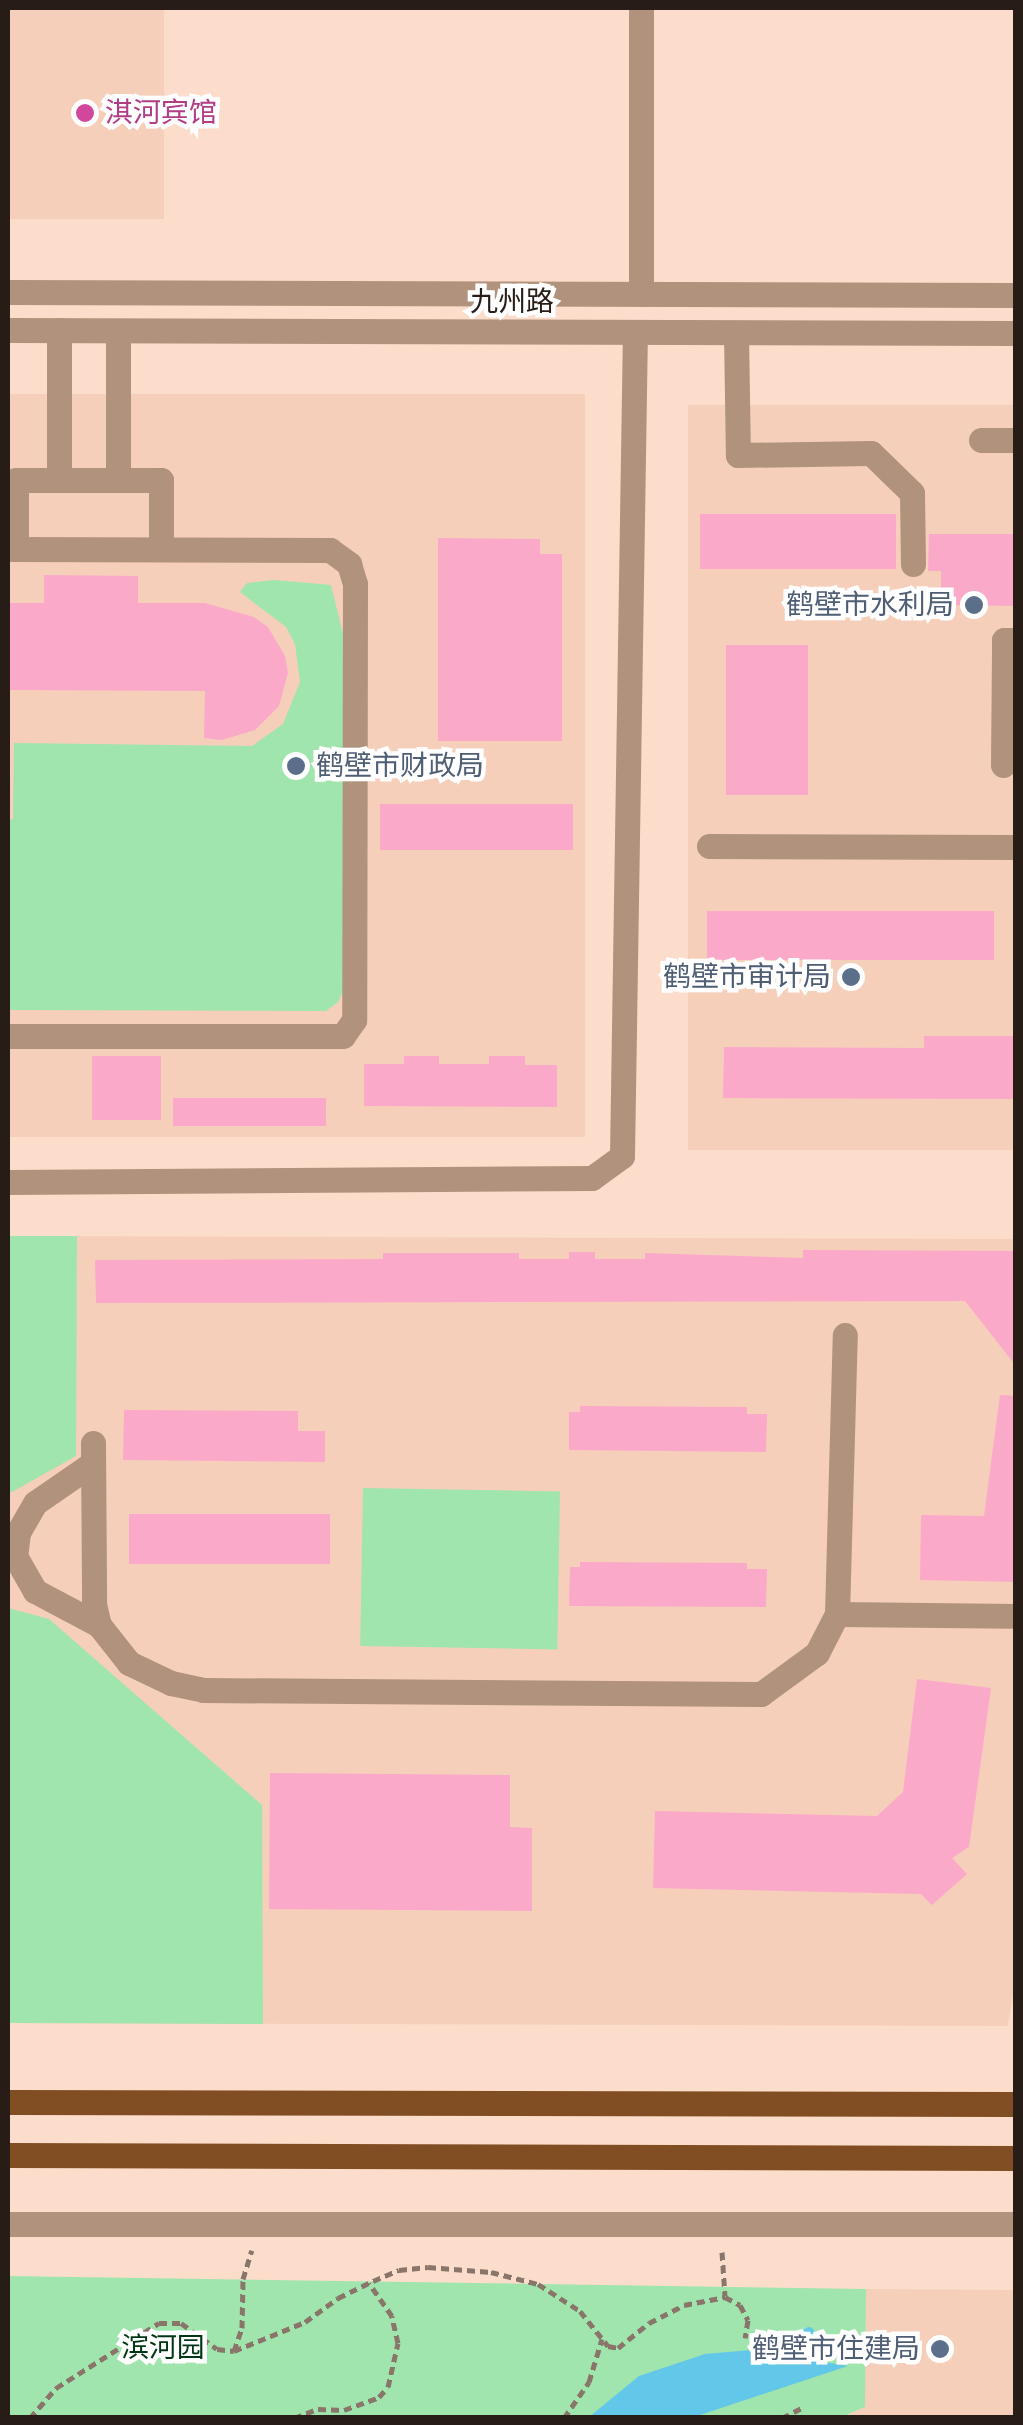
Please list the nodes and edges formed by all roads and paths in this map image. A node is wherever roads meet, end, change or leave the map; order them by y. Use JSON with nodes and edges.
{"nodes":[{"id":1,"x":641,"y":8,"type":"edge"},
{"id":2,"x":8,"y":292,"type":"edge"},
{"id":3,"x":641,"y":294,"type":"junction"},
{"id":4,"x":1016,"y":295,"type":"edge"},
{"id":5,"x":8,"y":330,"type":"edge"},
{"id":6,"x":58,"y":330,"type":"junction"},
{"id":7,"x":118,"y":331,"type":"junction"},
{"id":8,"x":635,"y":332,"type":"junction"},
{"id":9,"x":736,"y":332,"type":"junction"},
{"id":10,"x":1016,"y":334,"type":"edge"},
{"id":11,"x":981,"y":440,"type":"dead end"},
{"id":12,"x":1016,"y":440,"type":"edge"},
{"id":13,"x":58,"y":480,"type":"junction"},
{"id":14,"x":118,"y":480,"type":"junction"},
{"id":15,"x":12,"y":549,"type":"edge"},
{"id":16,"x":161,"y":549,"type":"junction"},
{"id":17,"x":913,"y":564,"type":"dead end"},
{"id":18,"x":1016,"y":640,"type":"edge"},
{"id":19,"x":1003,"y":765,"type":"dead end"},
{"id":20,"x":710,"y":846,"type":"dead end"},
{"id":21,"x":1016,"y":847,"type":"edge"},
{"id":22,"x":8,"y":1036,"type":"edge"},
{"id":23,"x":8,"y":1182,"type":"edge"},
{"id":24,"x":845,"y":1335,"type":"dead end"},
{"id":25,"x":11,"y":1544,"type":"edge"},
{"id":26,"x":837,"y":1614,"type":"junction"},
{"id":27,"x":1016,"y":1616,"type":"edge"},
{"id":28,"x":100,"y":1625,"type":"junction"},
{"id":29,"x":8,"y":2102,"type":"edge"},
{"id":30,"x":1016,"y":2104,"type":"edge"},
{"id":31,"x":8,"y":2155,"type":"edge"},
{"id":32,"x":1016,"y":2158,"type":"edge"},
{"id":33,"x":8,"y":2224,"type":"edge"},
{"id":34,"x":261,"y":2224,"type":"junction"},
{"id":35,"x":721,"y":2224,"type":"junction"},
{"id":36,"x":1016,"y":2224,"type":"edge"},
{"id":37,"x":369,"y":2283,"type":"junction"},
{"id":38,"x":725,"y":2297,"type":"junction"},
{"id":39,"x":602,"y":2338,"type":"junction"},
{"id":40,"x":745,"y":2338,"type":"dead end"},
{"id":41,"x":234,"y":2351,"type":"junction"},
{"id":42,"x":802,"y":2408,"type":"dead end"},
{"id":43,"x":30,"y":2418,"type":"edge"},
{"id":44,"x":294,"y":2418,"type":"edge"},
{"id":45,"x":564,"y":2418,"type":"edge"},
{"id":46,"x":782,"y":2418,"type":"edge"}],
"edges":[{"from":1,"to":3,"type":"street"},
{"from":2,"to":3,"type":"street","name":"九州路"},
{"from":3,"to":4,"type":"street","name":"九州路"},
{"from":5,"to":6,"type":"street","name":"九州路"},
{"from":6,"to":7,"type":"street","name":"九州路"},
{"from":6,"to":13,"type":"street"},
{"from":7,"to":8,"type":"street","name":"九州路"},
{"from":7,"to":14,"type":"street"},
{"from":8,"to":9,"type":"street","name":"九州路"},
{"from":8,"to":23,"type":"street"},
{"from":9,"to":10,"type":"street","name":"九州路"},
{"from":9,"to":17,"type":"street"},
{"from":11,"to":12,"type":"street"},
{"from":13,"to":14,"type":"street"},
{"from":13,"to":15,"type":"street"},
{"from":14,"to":16,"type":"street"},
{"from":15,"to":16,"type":"street"},
{"from":16,"to":22,"type":"street"},
{"from":18,"to":19,"type":"street"},
{"from":20,"to":21,"type":"street"},
{"from":24,"to":26,"type":"street"},
{"from":25,"to":28,"type":"street"},
{"from":25,"to":28,"type":"street"},
{"from":26,"to":27,"type":"street"},
{"from":26,"to":28,"type":"street"},
{"from":29,"to":30,"type":"main road"},
{"from":31,"to":32,"type":"main road"},
{"from":33,"to":34,"type":"street"},
{"from":34,"to":35,"type":"street"},
{"from":34,"to":41,"type":"path"},
{"from":35,"to":36,"type":"street"},
{"from":35,"to":38,"type":"path"},
{"from":37,"to":39,"type":"path"},
{"from":37,"to":41,"type":"path"},
{"from":37,"to":44,"type":"path"},
{"from":38,"to":39,"type":"path"},
{"from":38,"to":40,"type":"path"},
{"from":39,"to":45,"type":"path"},
{"from":41,"to":43,"type":"path"},
{"from":42,"to":46,"type":"path"}]}
